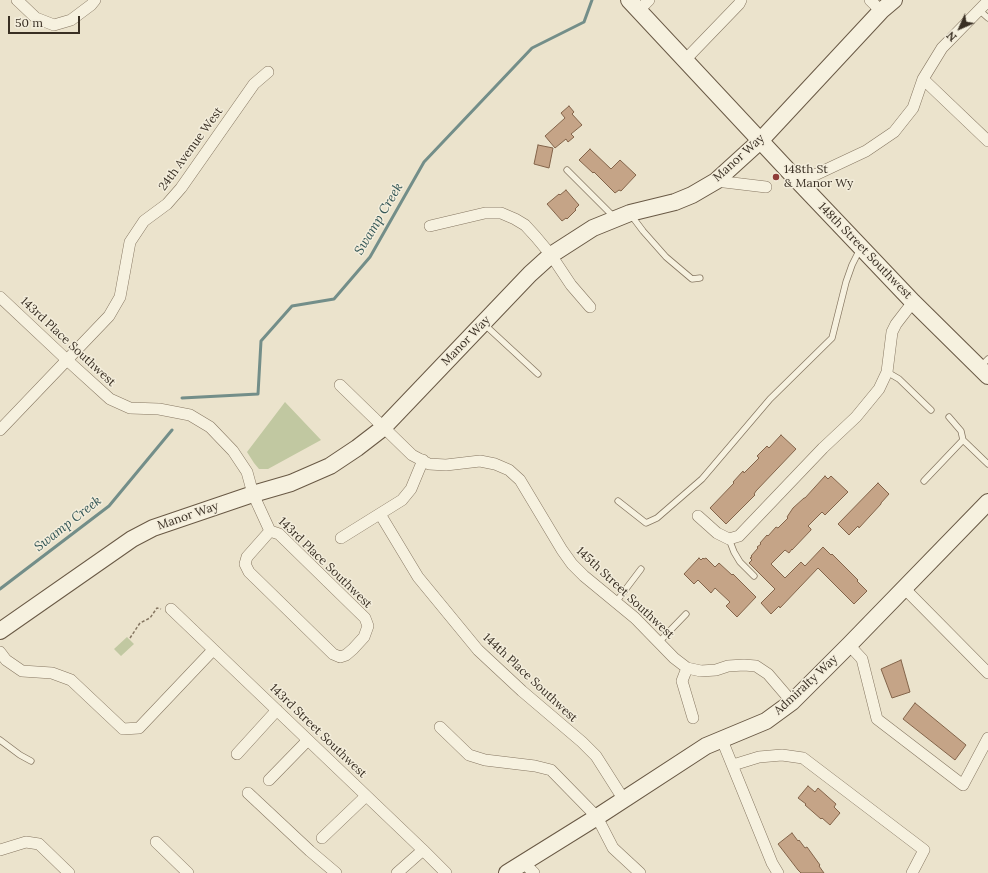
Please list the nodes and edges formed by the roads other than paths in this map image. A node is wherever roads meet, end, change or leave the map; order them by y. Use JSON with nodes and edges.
{"nodes":[{"id":1,"x":17,"y":0,"type":"edge"},
{"id":2,"x":95,"y":0,"type":"edge"},
{"id":3,"x":741,"y":0,"type":"edge"},
{"id":4,"x":894,"y":0,"type":"edge"},
{"id":5,"x":988,"y":1,"type":"edge"},
{"id":6,"x":639,"y":3,"type":"edge"},
{"id":7,"x":876,"y":5,"type":"edge"},
{"id":8,"x":979,"y":10,"type":"junction"},
{"id":9,"x":988,"y":18,"type":"edge"},
{"id":10,"x":685,"y":60,"type":"junction"},
{"id":11,"x":268,"y":72,"type":"dead end"},
{"id":12,"x":923,"y":79,"type":"junction"},
{"id":13,"x":760,"y":141,"type":"junction"},
{"id":14,"x":988,"y":141,"type":"edge"},
{"id":15,"x":567,"y":170,"type":"dead end"},
{"id":16,"x":797,"y":180,"type":"junction"},
{"id":17,"x":716,"y":181,"type":"junction"},
{"id":18,"x":766,"y":187,"type":"dead end"},
{"id":19,"x":623,"y":216,"type":"junction"},
{"id":20,"x":430,"y":226,"type":"dead end"},
{"id":21,"x":861,"y":247,"type":"junction"},
{"id":22,"x":551,"y":255,"type":"junction"},
{"id":23,"x":700,"y":278,"type":"dead end"},
{"id":24,"x":0,"y":297,"type":"edge"},
{"id":25,"x":913,"y":302,"type":"junction"},
{"id":26,"x":590,"y":307,"type":"dead end"},
{"id":27,"x":483,"y":323,"type":"junction"},
{"id":28,"x":67,"y":360,"type":"junction"},
{"id":29,"x":985,"y":368,"type":"edge"},
{"id":30,"x":887,"y":372,"type":"junction"},
{"id":31,"x":538,"y":374,"type":"dead end"},
{"id":32,"x":340,"y":385,"type":"dead end"},
{"id":33,"x":931,"y":410,"type":"dead end"},
{"id":34,"x":949,"y":417,"type":"dead end"},
{"id":35,"x":383,"y":428,"type":"junction"},
{"id":36,"x":0,"y":430,"type":"edge"},
{"id":37,"x":963,"y":440,"type":"junction"},
{"id":38,"x":423,"y":460,"type":"junction"},
{"id":39,"x":988,"y":464,"type":"edge"},
{"id":40,"x":924,"y":481,"type":"dead end"},
{"id":41,"x":253,"y":494,"type":"junction"},
{"id":42,"x":618,"y":501,"type":"dead end"},
{"id":43,"x":988,"y":502,"type":"edge"},
{"id":44,"x":380,"y":514,"type":"junction"},
{"id":45,"x":698,"y":516,"type":"dead end"},
{"id":46,"x":270,"y":531,"type":"junction"},
{"id":47,"x":341,"y":538,"type":"dead end"},
{"id":48,"x":729,"y":539,"type":"junction"},
{"id":49,"x":641,"y":569,"type":"dead end"},
{"id":50,"x":754,"y":576,"type":"dead end"},
{"id":51,"x":904,"y":588,"type":"junction"},
{"id":52,"x":616,"y":602,"type":"junction"},
{"id":53,"x":171,"y":609,"type":"road end"},
{"id":54,"x":686,"y":614,"type":"dead end"},
{"id":55,"x":0,"y":631,"type":"edge"},
{"id":56,"x":659,"y":642,"type":"junction"},
{"id":57,"x":849,"y":645,"type":"junction"},
{"id":58,"x":213,"y":650,"type":"junction"},
{"id":59,"x":0,"y":652,"type":"edge"},
{"id":60,"x":687,"y":668,"type":"junction"},
{"id":61,"x":988,"y":673,"type":"edge"},
{"id":62,"x":792,"y":702,"type":"junction"},
{"id":63,"x":277,"y":710,"type":"junction"},
{"id":64,"x":693,"y":718,"type":"dead end"},
{"id":65,"x":440,"y":727,"type":"dead end"},
{"id":66,"x":988,"y":738,"type":"edge"},
{"id":67,"x":0,"y":740,"type":"edge"},
{"id":68,"x":308,"y":740,"type":"junction"},
{"id":69,"x":722,"y":740,"type":"junction"},
{"id":70,"x":237,"y":754,"type":"dead end"},
{"id":71,"x":31,"y":760,"type":"dead end"},
{"id":72,"x":733,"y":765,"type":"junction"},
{"id":73,"x":269,"y":780,"type":"dead end"},
{"id":74,"x":248,"y":793,"type":"dead end"},
{"id":75,"x":366,"y":796,"type":"junction"},
{"id":76,"x":624,"y":800,"type":"junction"},
{"id":77,"x":597,"y":817,"type":"junction"},
{"id":78,"x":322,"y":838,"type":"dead end"},
{"id":79,"x":156,"y":842,"type":"dead end"},
{"id":80,"x":0,"y":850,"type":"edge"},
{"id":81,"x":423,"y":850,"type":"junction"},
{"id":82,"x":529,"y":868,"type":"edge"},
{"id":83,"x":69,"y":873,"type":"edge"},
{"id":84,"x":188,"y":873,"type":"edge"},
{"id":85,"x":336,"y":873,"type":"edge"},
{"id":86,"x":398,"y":873,"type":"edge"},
{"id":87,"x":446,"y":873,"type":"edge"},
{"id":88,"x":507,"y":873,"type":"edge"},
{"id":89,"x":640,"y":873,"type":"edge"},
{"id":90,"x":778,"y":873,"type":"edge"},
{"id":91,"x":912,"y":873,"type":"edge"}],
"edges":[{"from":1,"to":2,"type":"street"},
{"from":3,"to":10,"type":"street"},
{"from":4,"to":7,"type":"street","name":"Manor Way"},
{"from":5,"to":8,"type":"street"},
{"from":6,"to":10,"type":"street","name":"148th Street Southwest"},
{"from":7,"to":13,"type":"street","name":"Manor Way"},
{"from":8,"to":9,"type":"lane"},
{"from":8,"to":12,"type":"street"},
{"from":10,"to":13,"type":"street","name":"148th Street Southwest"},
{"from":11,"to":28,"type":"street","name":"24th Avenue West"},
{"from":12,"to":14,"type":"street"},
{"from":12,"to":16,"type":"street"},
{"from":13,"to":16,"type":"street","name":"148th Street Southwest"},
{"from":13,"to":17,"type":"street","name":"Manor Way"},
{"from":15,"to":19,"type":"lane"},
{"from":16,"to":21,"type":"street","name":"148th Street Southwest"},
{"from":17,"to":18,"type":"street"},
{"from":17,"to":19,"type":"street","name":"Manor Way"},
{"from":19,"to":22,"type":"street","name":"Manor Way"},
{"from":19,"to":23,"type":"lane"},
{"from":20,"to":22,"type":"street"},
{"from":21,"to":25,"type":"street","name":"148th Street Southwest"},
{"from":21,"to":42,"type":"lane"},
{"from":22,"to":26,"type":"street"},
{"from":22,"to":27,"type":"street","name":"Manor Way"},
{"from":24,"to":28,"type":"street","name":"143rd Place Southwest"},
{"from":25,"to":29,"type":"street","name":"148th Street Southwest"},
{"from":25,"to":30,"type":"street"},
{"from":27,"to":31,"type":"lane"},
{"from":27,"to":35,"type":"street","name":"Manor Way"},
{"from":28,"to":36,"type":"street","name":"24th Avenue West"},
{"from":28,"to":41,"type":"street","name":"143rd Place Southwest"},
{"from":30,"to":33,"type":"lane"},
{"from":30,"to":48,"type":"street"},
{"from":32,"to":35,"type":"street"},
{"from":34,"to":37,"type":"lane"},
{"from":35,"to":38,"type":"street","name":"145th Street Southwest"},
{"from":35,"to":41,"type":"street","name":"Manor Way"},
{"from":37,"to":39,"type":"lane"},
{"from":37,"to":40,"type":"lane"},
{"from":38,"to":44,"type":"street"},
{"from":38,"to":52,"type":"street","name":"145th Street Southwest"},
{"from":41,"to":46,"type":"street","name":"143rd Place Southwest"},
{"from":41,"to":55,"type":"street","name":"Manor Way"},
{"from":43,"to":51,"type":"street","name":"Admiralty Way"},
{"from":44,"to":47,"type":"street"},
{"from":44,"to":76,"type":"street","name":"144th Place Southwest"},
{"from":45,"to":48,"type":"street"},
{"from":46,"to":46,"type":"street","name":"143rd Place Southwest"},
{"from":48,"to":50,"type":"lane"},
{"from":49,"to":52,"type":"lane"},
{"from":51,"to":57,"type":"street","name":"Admiralty Way"},
{"from":51,"to":61,"type":"street"},
{"from":52,"to":56,"type":"street","name":"145th Street Southwest"},
{"from":53,"to":58,"type":"street","name":"143rd Street Southwest"},
{"from":54,"to":56,"type":"lane"},
{"from":56,"to":60,"type":"street","name":"145th Street Southwest"},
{"from":57,"to":62,"type":"street","name":"Admiralty Way"},
{"from":57,"to":66,"type":"street"},
{"from":58,"to":59,"type":"street"},
{"from":58,"to":63,"type":"street","name":"143rd Street Southwest"},
{"from":60,"to":62,"type":"street"},
{"from":60,"to":64,"type":"street"},
{"from":62,"to":69,"type":"street","name":"Admiralty Way"},
{"from":63,"to":68,"type":"street","name":"143rd Street Southwest"},
{"from":63,"to":70,"type":"street"},
{"from":65,"to":77,"type":"street"},
{"from":67,"to":71,"type":"lane"},
{"from":68,"to":73,"type":"street"},
{"from":68,"to":75,"type":"street","name":"143rd Street Southwest"},
{"from":69,"to":72,"type":"street"},
{"from":69,"to":76,"type":"street","name":"Admiralty Way"},
{"from":72,"to":90,"type":"street"},
{"from":72,"to":91,"type":"street"},
{"from":74,"to":85,"type":"street"},
{"from":75,"to":78,"type":"street"},
{"from":75,"to":81,"type":"street","name":"143rd Street Southwest"},
{"from":76,"to":77,"type":"street","name":"Admiralty Way"},
{"from":77,"to":82,"type":"street","name":"Admiralty Way"},
{"from":77,"to":89,"type":"street"},
{"from":79,"to":84,"type":"street"},
{"from":80,"to":83,"type":"street"},
{"from":81,"to":86,"type":"street"},
{"from":81,"to":87,"type":"street","name":"143rd Street Southwest"},
{"from":82,"to":88,"type":"street","name":"Admiralty Way"}]}
